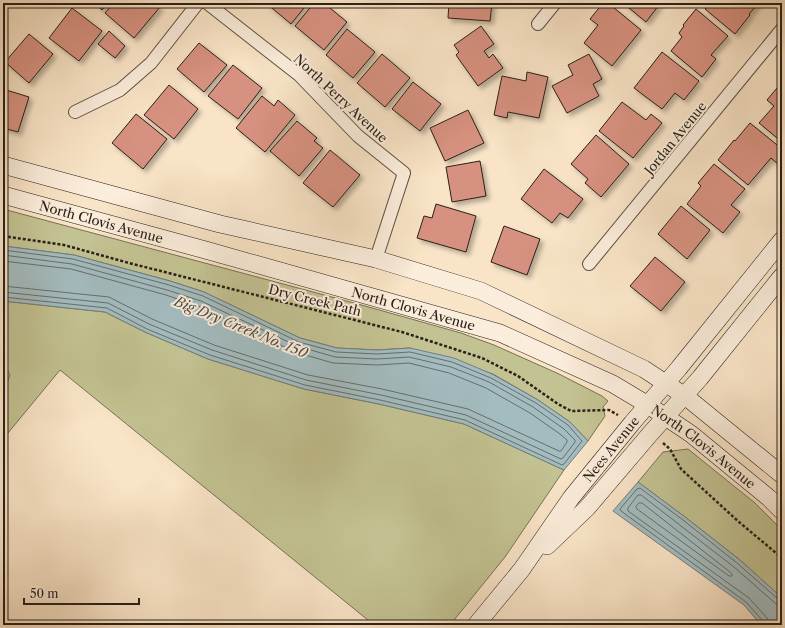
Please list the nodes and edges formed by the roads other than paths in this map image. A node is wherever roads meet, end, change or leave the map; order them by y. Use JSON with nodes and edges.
{"nodes":[{"id":1,"x":198,"y":3,"type":"edge"},
{"id":2,"x":208,"y":3,"type":"edge"},
{"id":3,"x":555,"y":3,"type":"edge"},
{"id":4,"x":538,"y":24,"type":"dead end"},
{"id":5,"x":782,"y":29,"type":"edge"},
{"id":6,"x":75,"y":112,"type":"dead end"},
{"id":7,"x":3,"y":165,"type":"edge"},
{"id":8,"x":3,"y":195,"type":"edge"},
{"id":9,"x":782,"y":240,"type":"edge"},
{"id":10,"x":376,"y":259,"type":"junction"},
{"id":11,"x":589,"y":264,"type":"dead end"},
{"id":12,"x":782,"y":276,"type":"edge"},
{"id":13,"x":666,"y":383,"type":"junction"},
{"id":14,"x":685,"y":396,"type":"junction"},
{"id":15,"x":648,"y":405,"type":"junction"},
{"id":16,"x":666,"y":417,"type":"junction"},
{"id":17,"x":782,"y":475,"type":"edge"},
{"id":18,"x":782,"y":512,"type":"edge"},
{"id":19,"x":522,"y":569,"type":"junction"},
{"id":20,"x":476,"y":625,"type":"edge"}],
"edges":[{"from":1,"to":6,"type":"street"},
{"from":2,"to":10,"type":"street","name":"North Perry Avenue"},
{"from":3,"to":4,"type":"street"},
{"from":5,"to":11,"type":"street","name":"Jordan Avenue"},
{"from":7,"to":10,"type":"main road","name":"North Clovis Avenue"},
{"from":8,"to":15,"type":"main road","name":"North Clovis Avenue"},
{"from":9,"to":13,"type":"main road","name":"Nees Avenue"},
{"from":10,"to":13,"type":"main road","name":"North Clovis Avenue"},
{"from":12,"to":14,"type":"main road","name":"Nees Avenue"},
{"from":13,"to":14,"type":"main road","name":"North Clovis Avenue"},
{"from":13,"to":15,"type":"main road","name":"Nees Avenue"},
{"from":14,"to":16,"type":"main road","name":"Nees Avenue"},
{"from":14,"to":17,"type":"main road","name":"North Clovis Avenue"},
{"from":15,"to":16,"type":"main road","name":"North Clovis Avenue"},
{"from":15,"to":19,"type":"main road","name":"Nees Avenue"},
{"from":16,"to":18,"type":"main road","name":"North Clovis Avenue"},
{"from":16,"to":19,"type":"main road","name":"Nees Avenue"},
{"from":19,"to":20,"type":"main road","name":"Nees Avenue"}]}
